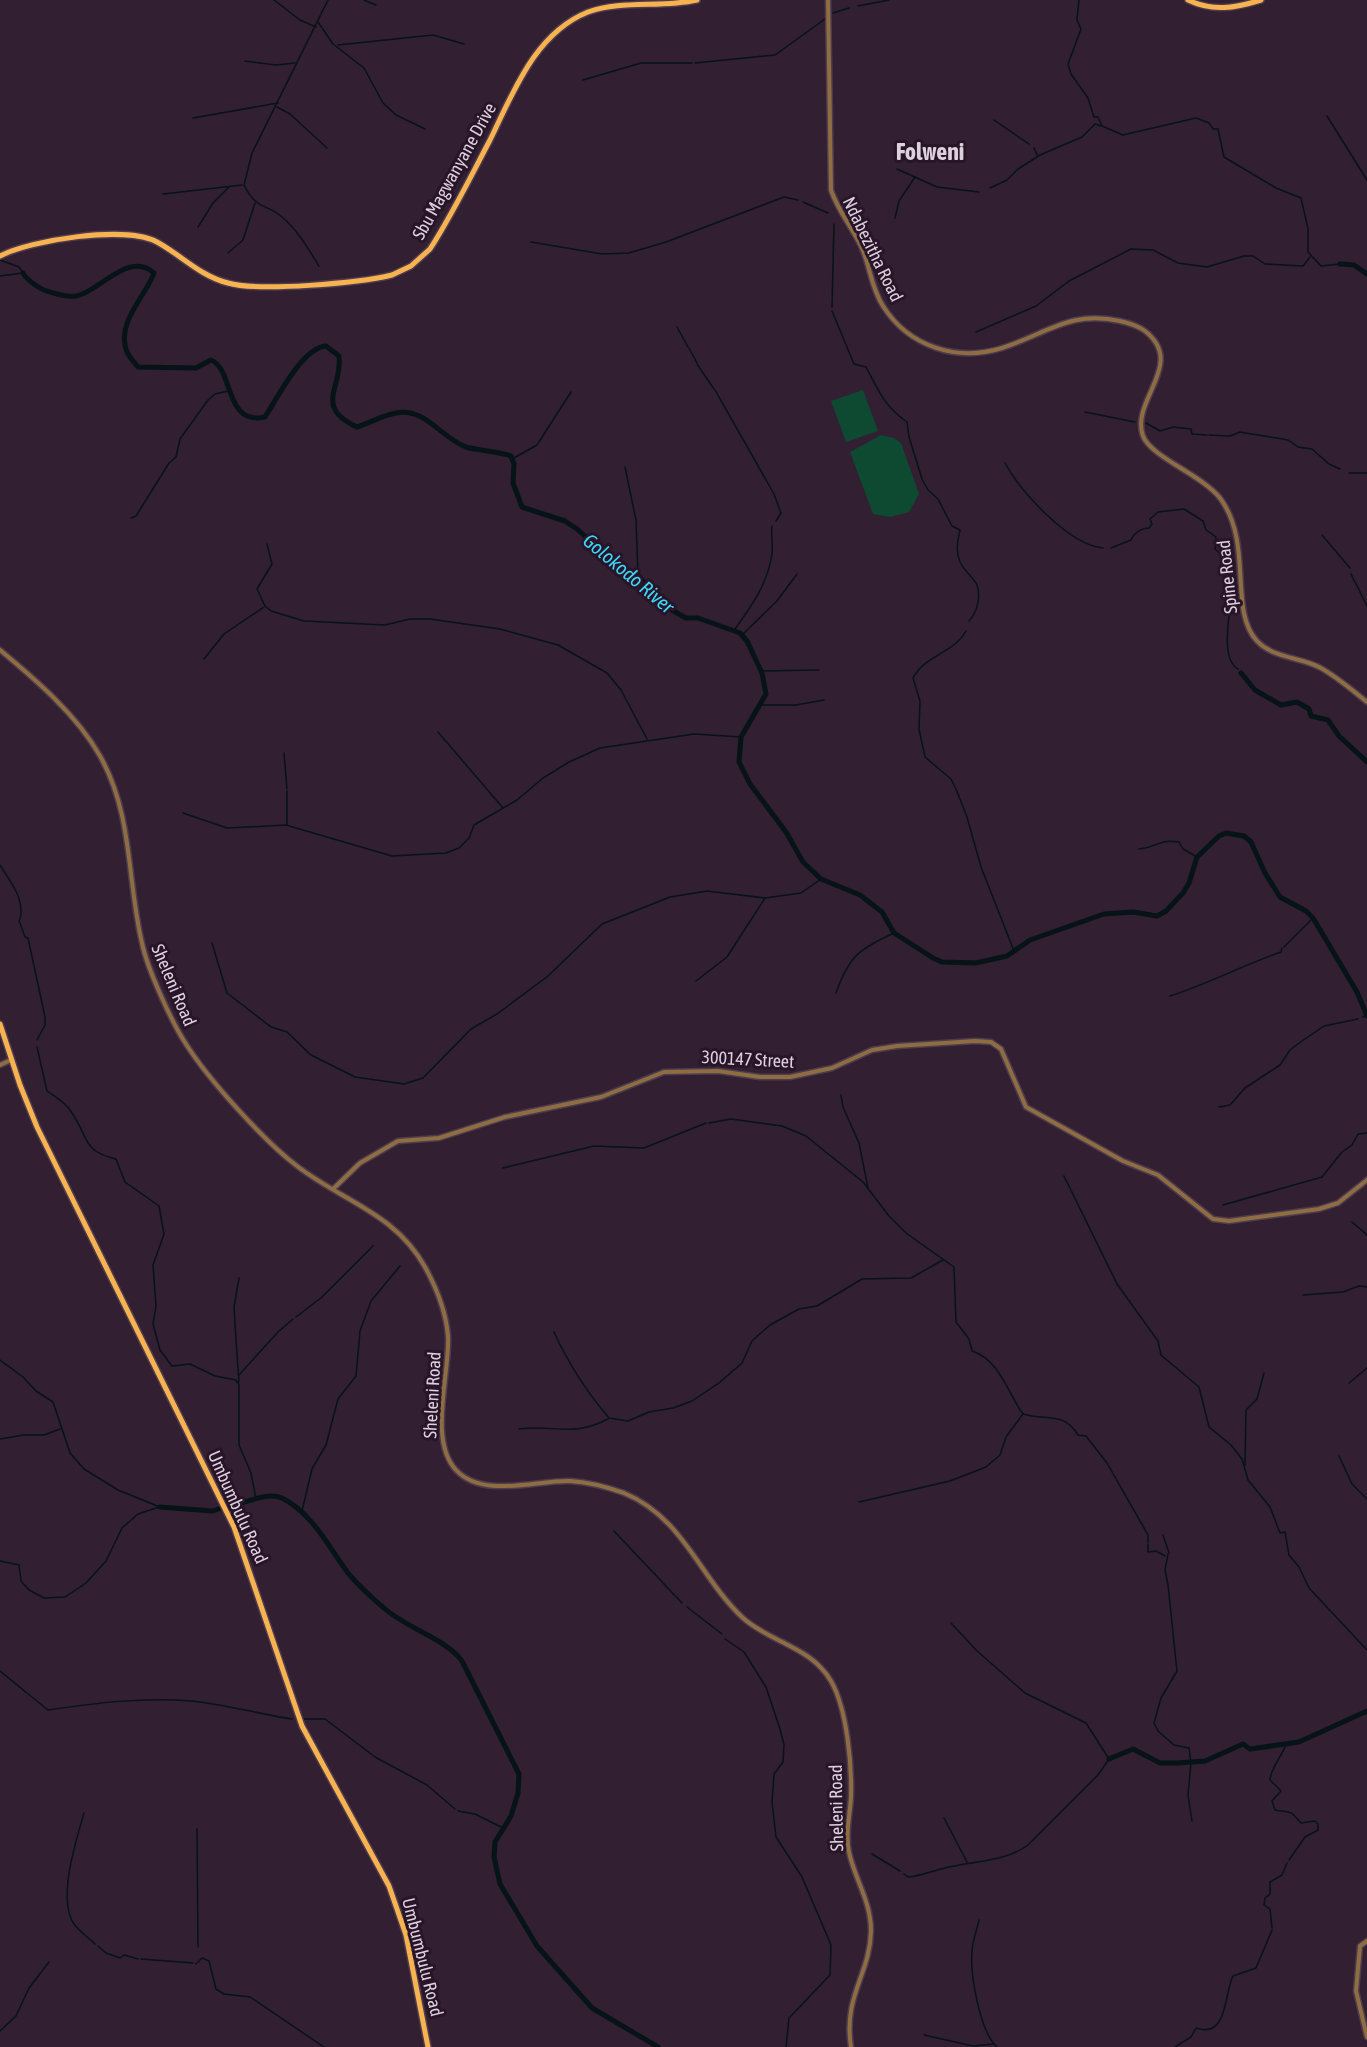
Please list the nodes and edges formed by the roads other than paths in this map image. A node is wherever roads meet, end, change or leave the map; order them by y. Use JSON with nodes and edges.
{"nodes":[{"id":1,"x":697,"y":0,"type":"edge"},
{"id":2,"x":828,"y":0,"type":"edge"},
{"id":3,"x":1188,"y":0,"type":"edge"},
{"id":4,"x":1261,"y":0,"type":"edge"},
{"id":5,"x":1,"y":256,"type":"edge"},
{"id":6,"x":1188,"y":471,"type":"joint"},
{"id":7,"x":0,"y":650,"type":"edge"},
{"id":8,"x":1367,"y":702,"type":"edge"},
{"id":9,"x":0,"y":1024,"type":"edge"},
{"id":10,"x":12,"y":1060,"type":"junction"},
{"id":11,"x":0,"y":1065,"type":"edge"},
{"id":12,"x":1367,"y":1180,"type":"edge"},
{"id":13,"x":333,"y":1189,"type":"junction"},
{"id":14,"x":1367,"y":1941,"type":"edge"},
{"id":15,"x":1367,"y":2037,"type":"edge"},
{"id":16,"x":428,"y":2047,"type":"edge"},
{"id":17,"x":851,"y":2047,"type":"edge"}],
"edges":[{"from":1,"to":5,"type":"main road","name":"Sbu Magwanyane Drive"},
{"from":2,"to":6,"type":"street","name":"Ndabezitha Road"},
{"from":3,"to":4,"type":"main road"},
{"from":6,"to":8,"type":"street","name":"Spine Road"},
{"from":7,"to":13,"type":"street","name":"Sheleni Road"},
{"from":9,"to":10,"type":"main road","name":"Umbumbulu Road"},
{"from":10,"to":11,"type":"street"},
{"from":10,"to":16,"type":"main road","name":"Umbumbulu Road"},
{"from":12,"to":13,"type":"street","name":"300147 Street"},
{"from":13,"to":17,"type":"street","name":"Sheleni Road"},
{"from":14,"to":15,"type":"street"}]}
